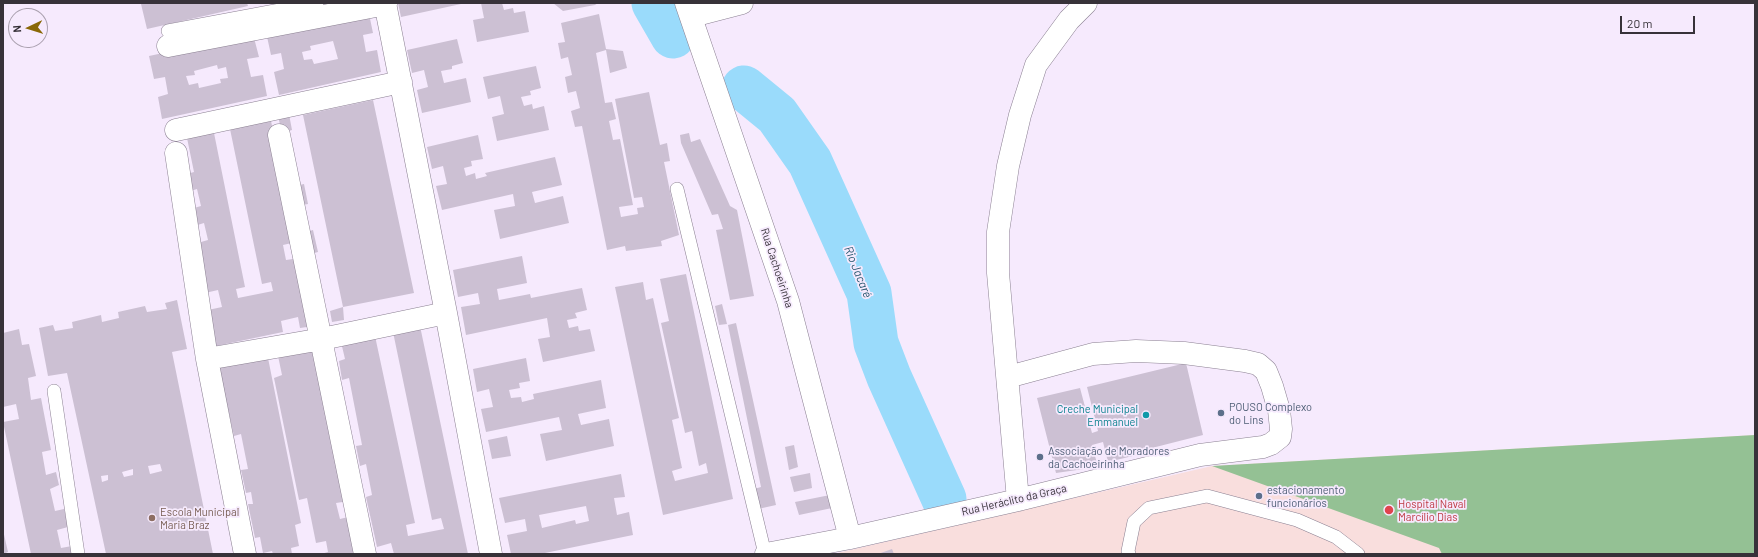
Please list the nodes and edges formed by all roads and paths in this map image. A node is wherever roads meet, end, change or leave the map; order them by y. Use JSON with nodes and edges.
{"nodes":[{"id":1,"x":317,"y":3,"type":"edge"},
{"id":2,"x":742,"y":3,"type":"edge"},
{"id":3,"x":1086,"y":3,"type":"edge"},
{"id":4,"x":385,"y":4,"type":"edge"},
{"id":5,"x":689,"y":9,"type":"edge"},
{"id":6,"x":168,"y":39,"type":"joint"},
{"id":7,"x":400,"y":82,"type":"junction"},
{"id":8,"x":176,"y":130,"type":"dead end"},
{"id":9,"x":279,"y":135,"type":"dead end"},
{"id":10,"x":176,"y":153,"type":"dead end"},
{"id":11,"x":677,"y":189,"type":"dead end"},
{"id":12,"x":446,"y":313,"type":"junction"},
{"id":13,"x":322,"y":339,"type":"junction"},
{"id":14,"x":207,"y":359,"type":"junction"},
{"id":15,"x":1008,"y":376,"type":"junction"},
{"id":16,"x":54,"y":391,"type":"dead end"},
{"id":17,"x":1018,"y":500,"type":"junction"},
{"id":18,"x":850,"y":538,"type":"junction"},
{"id":19,"x":78,"y":554,"type":"edge"},
{"id":20,"x":245,"y":554,"type":"edge"},
{"id":21,"x":365,"y":554,"type":"edge"},
{"id":22,"x":491,"y":554,"type":"edge"},
{"id":23,"x":765,"y":554,"type":"edge"},
{"id":24,"x":1129,"y":554,"type":"edge"},
{"id":25,"x":1358,"y":554,"type":"edge"}],
"edges":[{"from":1,"to":6,"type":"lane"},
{"from":2,"to":5,"type":"street"},
{"from":3,"to":15,"type":"street"},
{"from":4,"to":6,"type":"street"},
{"from":4,"to":7,"type":"street"},
{"from":5,"to":18,"type":"street","name":"Rua Cachoeirinha"},
{"from":7,"to":8,"type":"street"},
{"from":7,"to":12,"type":"street"},
{"from":9,"to":13,"type":"street"},
{"from":10,"to":14,"type":"street"},
{"from":11,"to":23,"type":"lane"},
{"from":12,"to":13,"type":"street"},
{"from":12,"to":22,"type":"street"},
{"from":13,"to":14,"type":"street"},
{"from":13,"to":21,"type":"street"},
{"from":14,"to":20,"type":"street"},
{"from":15,"to":17,"type":"street"},
{"from":15,"to":17,"type":"street","name":"Rua Heráclito da Graça"},
{"from":16,"to":19,"type":"lane"},
{"from":17,"to":18,"type":"street","name":"Rua Heráclito da Graça"},
{"from":18,"to":23,"type":"street","name":"Rua Heráclito da Graça"},
{"from":24,"to":25,"type":"lane"}]}
